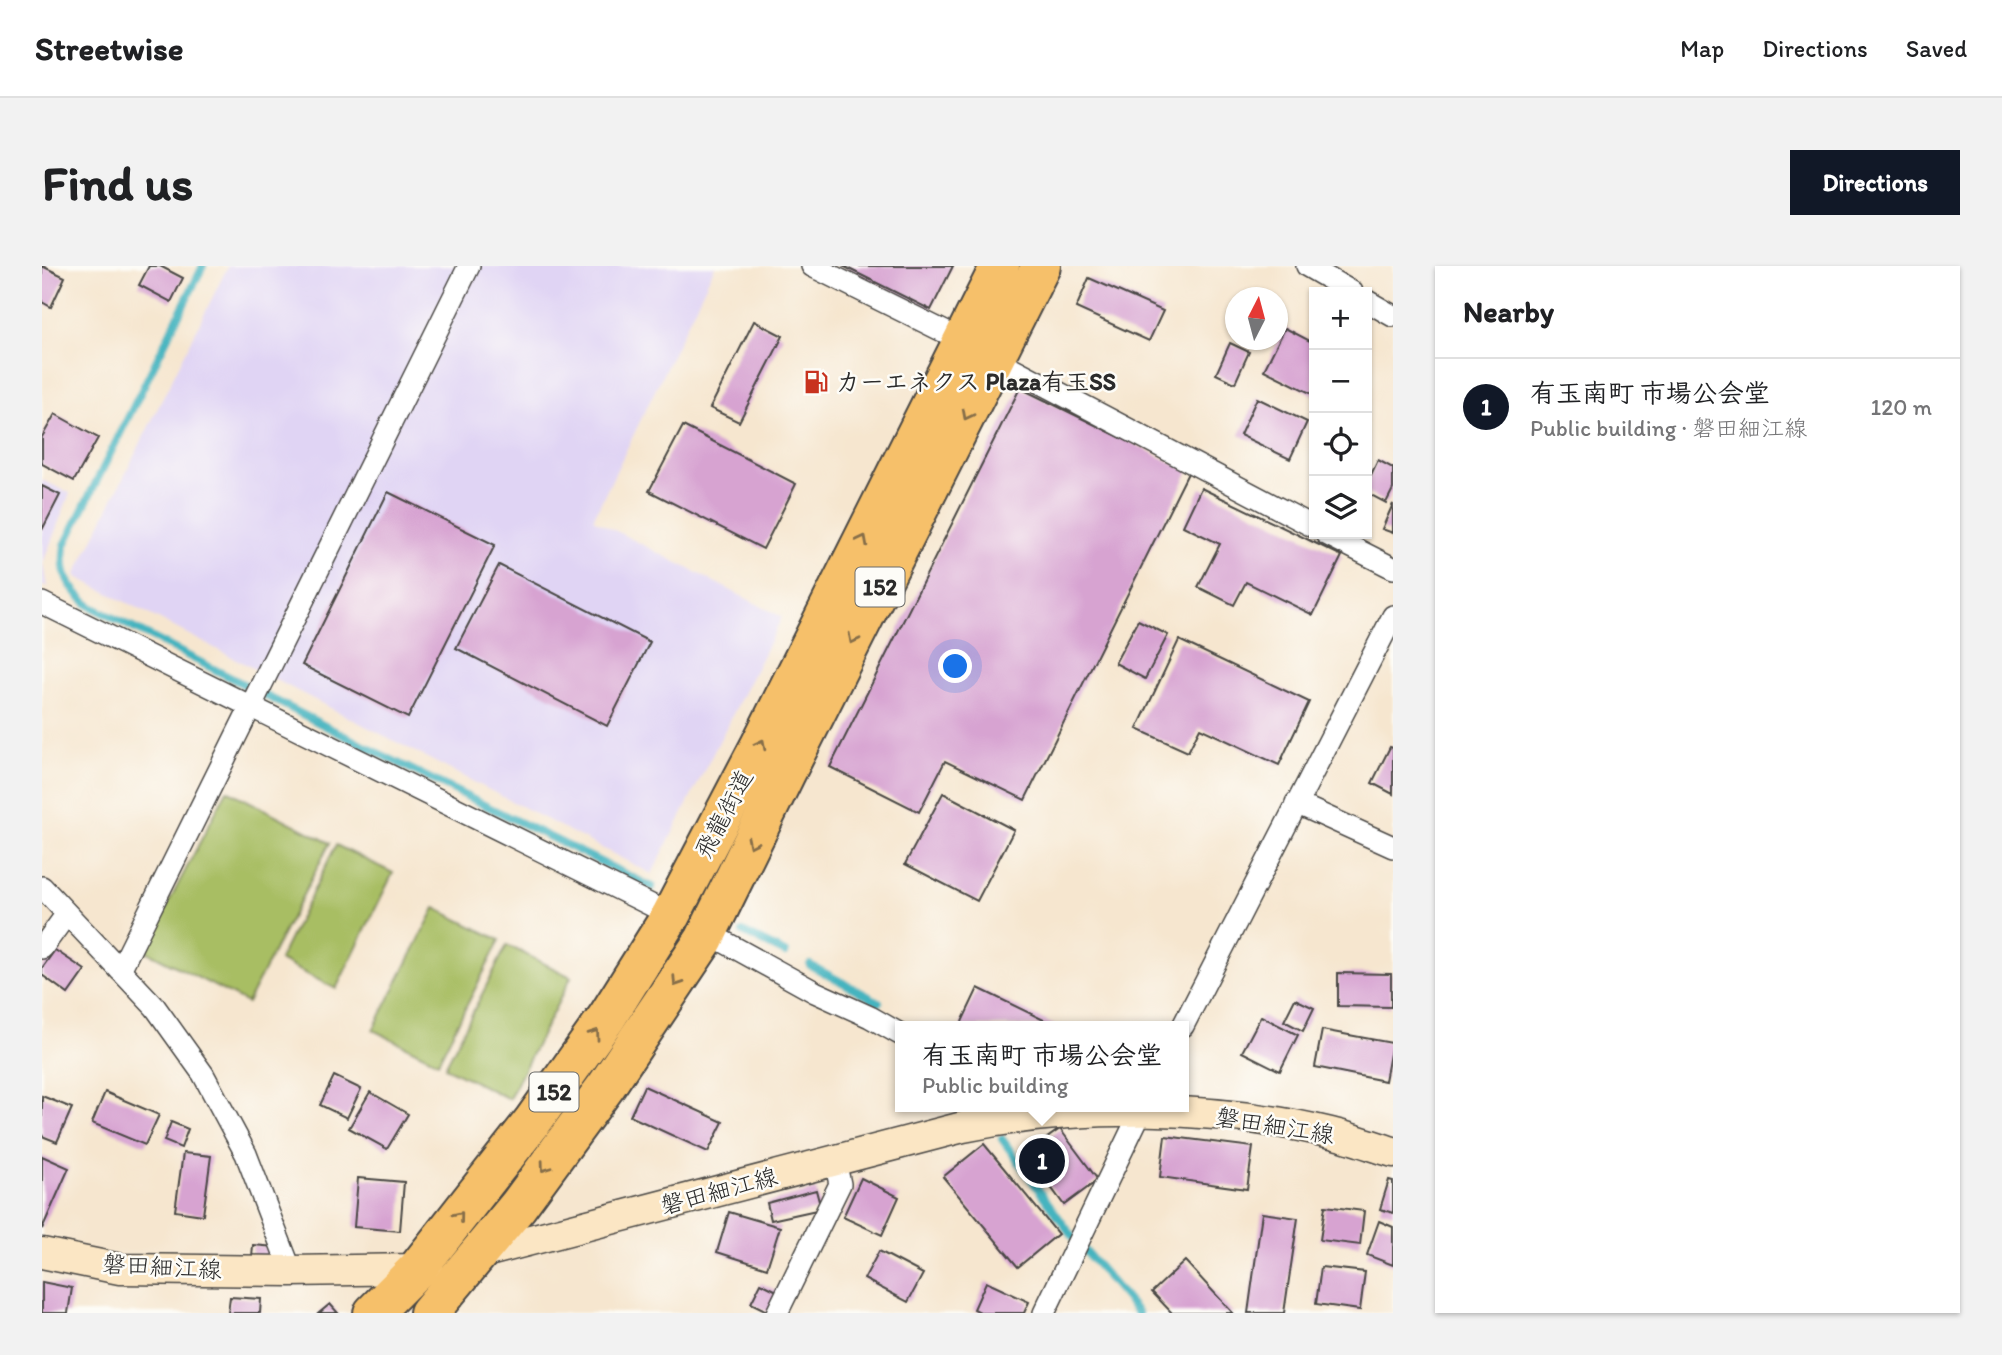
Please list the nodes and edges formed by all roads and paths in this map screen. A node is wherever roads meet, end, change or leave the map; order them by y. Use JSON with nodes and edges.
{"nodes":[{"id":1,"x":470,"y":266,"type":"edge"},
{"id":2,"x":812,"y":266,"type":"edge"},
{"id":3,"x":1000,"y":266,"type":"edge"},
{"id":4,"x":1041,"y":266,"type":"edge"},
{"id":5,"x":1307,"y":266,"type":"edge"},
{"id":6,"x":1343,"y":287,"type":"edge"},
{"id":7,"x":1372,"y":304,"type":"edge"},
{"id":8,"x":1393,"y":316,"type":"edge"},
{"id":9,"x":979,"y":350,"type":"junction"},
{"id":10,"x":1309,"y":524,"type":"edge"},
{"id":11,"x":1336,"y":539,"type":"edge"},
{"id":12,"x":1393,"y":568,"type":"edge"},
{"id":13,"x":42,"y":603,"type":"edge"},
{"id":14,"x":1393,"y":615,"type":"edge"},
{"id":15,"x":251,"y":705,"type":"junction"},
{"id":16,"x":1296,"y":803,"type":"junction"},
{"id":17,"x":1393,"y":847,"type":"edge"},
{"id":18,"x":42,"y":887,"type":"edge"},
{"id":19,"x":677,"y":904,"type":"junction"},
{"id":20,"x":66,"y":915,"type":"junction"},
{"id":21,"x":714,"y":922,"type":"junction"},
{"id":22,"x":42,"y":948,"type":"edge"},
{"id":23,"x":120,"y":970,"type":"junction"},
{"id":24,"x":1186,"y":1021,"type":"edge"},
{"id":25,"x":895,"y":1031,"type":"edge"},
{"id":26,"x":1092,"y":1112,"type":"edge"},
{"id":27,"x":1140,"y":1112,"type":"edge"},
{"id":28,"x":1183,"y":1112,"type":"edge"},
{"id":29,"x":959,"y":1117,"type":"edge"},
{"id":30,"x":1393,"y":1152,"type":"edge"},
{"id":31,"x":835,"y":1161,"type":"junction"},
{"id":32,"x":42,"y":1253,"type":"edge"},
{"id":33,"x":481,"y":1253,"type":"junction"},
{"id":34,"x":417,"y":1269,"type":"junction"},
{"id":35,"x":291,"y":1271,"type":"junction"},
{"id":36,"x":373,"y":1313,"type":"edge"},
{"id":37,"x":429,"y":1313,"type":"edge"},
{"id":38,"x":450,"y":1313,"type":"edge"},
{"id":39,"x":777,"y":1313,"type":"edge"},
{"id":40,"x":1044,"y":1313,"type":"edge"}],
"edges":[{"from":1,"to":15,"type":"street"},
{"from":2,"to":9,"type":"street"},
{"from":3,"to":9,"type":"highway","name":"飛龍街道","number":"152"},
{"from":4,"to":9,"type":"highway","name":"飛龍街道","number":"152"},
{"from":5,"to":6,"type":"street"},
{"from":7,"to":8,"type":"street"},
{"from":9,"to":10,"type":"street"},
{"from":19,"to":9,"type":"highway","name":"飛龍街道","number":"152","one_way":true},
{"from":9,"to":21,"type":"highway","name":"飛龍街道","number":"152","one_way":true},
{"from":11,"to":12,"type":"street"},
{"from":13,"to":15,"type":"street"},
{"from":14,"to":16,"type":"street"},
{"from":15,"to":19,"type":"street"},
{"from":15,"to":23,"type":"street"},
{"from":16,"to":17,"type":"street"},
{"from":16,"to":24,"type":"street"},
{"from":18,"to":20,"type":"street"},
{"from":34,"to":19,"type":"highway","name":"飛龍街道","number":"152","one_way":true},
{"from":20,"to":22,"type":"street"},
{"from":20,"to":23,"type":"street"},
{"from":21,"to":25,"type":"street"},
{"from":21,"to":33,"type":"highway","name":"飛龍街道","number":"152","one_way":true},
{"from":23,"to":35,"type":"street"},
{"from":26,"to":29,"type":"main road","name":"磐田細江線"},
{"from":27,"to":40,"type":"street"},
{"from":28,"to":30,"type":"main road","name":"磐田細江線"},
{"from":29,"to":31,"type":"main road","name":"磐田細江線"},
{"from":31,"to":33,"type":"main road","name":"磐田細江線"},
{"from":31,"to":39,"type":"street"},
{"from":32,"to":35,"type":"main road","name":"磐田細江線"},
{"from":33,"to":34,"type":"main road","name":"磐田細江線"},
{"from":33,"to":37,"type":"highway","name":"飛龍街道","number":"152"},
{"from":33,"to":38,"type":"main road"},
{"from":34,"to":35,"type":"main road","name":"磐田細江線"},
{"from":34,"to":36,"type":"highway","name":"飛龍街道","number":"152"}]}
